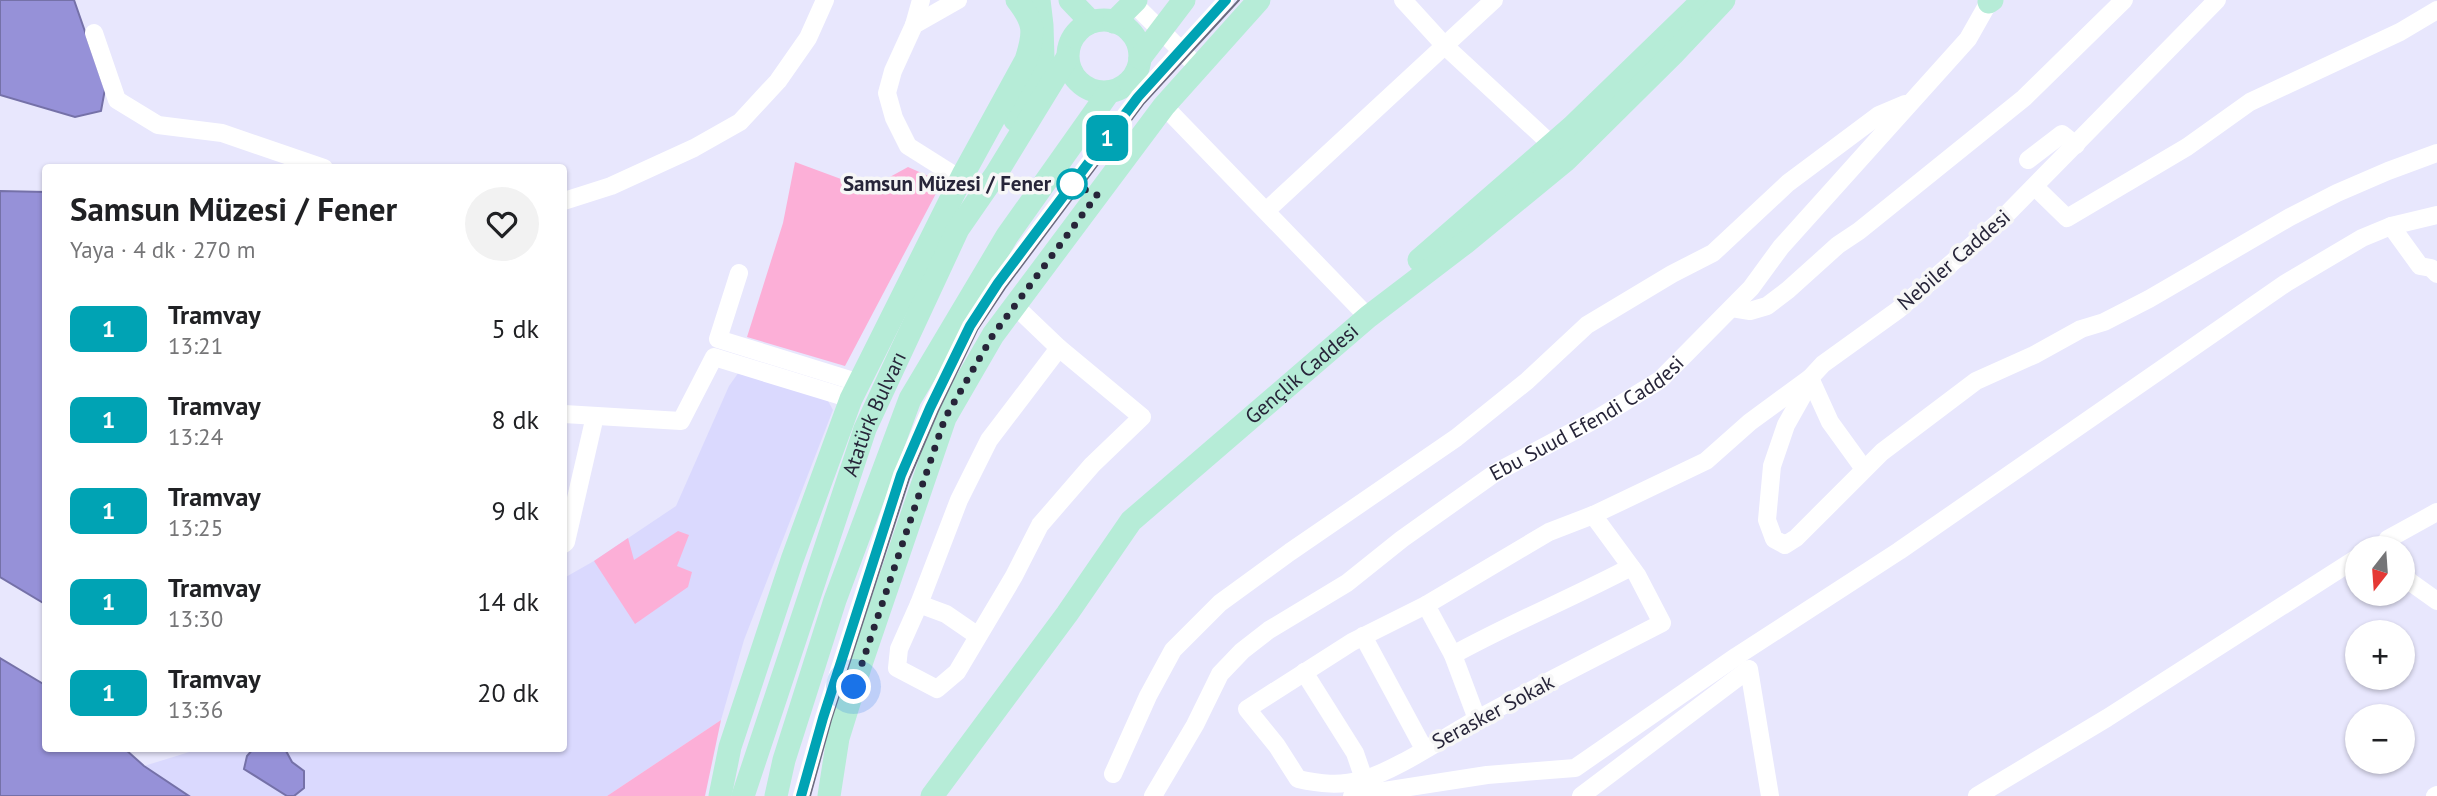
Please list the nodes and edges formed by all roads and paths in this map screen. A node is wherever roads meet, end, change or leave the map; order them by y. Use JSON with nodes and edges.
{"nodes":[{"id":1,"x":825,"y":0,"type":"edge"},
{"id":2,"x":921,"y":0,"type":"edge"},
{"id":3,"x":958,"y":0,"type":"edge"},
{"id":4,"x":1017,"y":0,"type":"edge"},
{"id":5,"x":1041,"y":0,"type":"edge"},
{"id":6,"x":1070,"y":0,"type":"edge"},
{"id":7,"x":1184,"y":0,"type":"edge"},
{"id":8,"x":1259,"y":0,"type":"edge"},
{"id":9,"x":1403,"y":0,"type":"edge"},
{"id":10,"x":1494,"y":0,"type":"edge"},
{"id":11,"x":1703,"y":0,"type":"edge"},
{"id":12,"x":1724,"y":0,"type":"edge"},
{"id":13,"x":2124,"y":0,"type":"edge"},
{"id":14,"x":2217,"y":0,"type":"edge"},
{"id":15,"x":1991,"y":1,"type":"edge"},
{"id":16,"x":1134,"y":2,"type":"edge"},
{"id":17,"x":2437,"y":10,"type":"edge"},
{"id":18,"x":914,"y":25,"type":"junction"},
{"id":19,"x":1160,"y":31,"type":"junction"},
{"id":20,"x":94,"y":33,"type":"dead end"},
{"id":21,"x":1086,"y":35,"type":"junction"},
{"id":22,"x":1445,"y":46,"type":"junction"},
{"id":23,"x":1140,"y":58,"type":"junction"},
{"id":24,"x":1198,"y":67,"type":"junction"},
{"id":25,"x":1109,"y":92,"type":"junction"},
{"id":26,"x":1912,"y":101,"type":"junction"},
{"id":27,"x":1164,"y":106,"type":"junction"},
{"id":28,"x":1552,"y":145,"type":"junction"},
{"id":29,"x":2076,"y":145,"type":"junction"},
{"id":30,"x":2437,"y":153,"type":"edge"},
{"id":31,"x":2028,"y":160,"type":"dead end"},
{"id":32,"x":312,"y":164,"type":"edge"},
{"id":33,"x":964,"y":173,"type":"junction"},
{"id":34,"x":2035,"y":187,"type":"junction"},
{"id":35,"x":567,"y":200,"type":"edge"},
{"id":36,"x":1266,"y":211,"type":"junction"},
{"id":37,"x":2437,"y":215,"type":"edge"},
{"id":38,"x":2391,"y":226,"type":"junction"},
{"id":39,"x":958,"y":229,"type":"junction"},
{"id":40,"x":739,"y":272,"type":"dead end"},
{"id":41,"x":2437,"y":274,"type":"edge"},
{"id":42,"x":1014,"y":305,"type":"junction"},
{"id":43,"x":1732,"y":308,"type":"junction"},
{"id":44,"x":1364,"y":311,"type":"junction"},
{"id":45,"x":718,"y":339,"type":"junction"},
{"id":46,"x":1059,"y":348,"type":"junction"},
{"id":47,"x":713,"y":357,"type":"junction"},
{"id":48,"x":1810,"y":378,"type":"junction"},
{"id":49,"x":855,"y":391,"type":"junction"},
{"id":50,"x":567,"y":414,"type":"edge"},
{"id":51,"x":596,"y":416,"type":"junction"},
{"id":52,"x":1864,"y":469,"type":"junction"},
{"id":53,"x":2437,"y":512,"type":"edge"},
{"id":54,"x":1593,"y":515,"type":"junction"},
{"id":55,"x":2398,"y":536,"type":"edge"},
{"id":56,"x":567,"y":538,"type":"edge"},
{"id":57,"x":2345,"y":566,"type":"edge"},
{"id":58,"x":1631,"y":567,"type":"junction"},
{"id":59,"x":2415,"y":585,"type":"edge"},
{"id":60,"x":2437,"y":601,"type":"edge"},
{"id":61,"x":919,"y":604,"type":"junction"},
{"id":62,"x":1426,"y":605,"type":"junction"},
{"id":63,"x":978,"y":636,"type":"junction"},
{"id":64,"x":1363,"y":636,"type":"junction"},
{"id":65,"x":1453,"y":654,"type":"junction"},
{"id":66,"x":1304,"y":672,"type":"junction"},
{"id":67,"x":1477,"y":719,"type":"junction"},
{"id":68,"x":1424,"y":750,"type":"junction"},
{"id":69,"x":1113,"y":774,"type":"dead end"},
{"id":70,"x":1364,"y":779,"type":"junction"},
{"id":71,"x":720,"y":796,"type":"edge"},
{"id":72,"x":743,"y":796,"type":"edge"},
{"id":73,"x":776,"y":796,"type":"edge"},
{"id":74,"x":828,"y":796,"type":"edge"},
{"id":75,"x":919,"y":796,"type":"edge"},
{"id":76,"x":932,"y":796,"type":"edge"},
{"id":77,"x":1153,"y":796,"type":"edge"},
{"id":78,"x":1352,"y":796,"type":"edge"},
{"id":79,"x":1581,"y":796,"type":"edge"},
{"id":80,"x":1770,"y":796,"type":"edge"},
{"id":81,"x":1977,"y":796,"type":"edge"}],
"edges":[{"from":1,"to":35,"type":"street"},
{"from":2,"to":18,"type":"street"},
{"from":3,"to":18,"type":"street"},
{"from":4,"to":33,"type":"main road"},
{"from":5,"to":21,"type":"main road"},
{"from":5,"to":39,"type":"main road"},
{"from":6,"to":21,"type":"main road"},
{"from":7,"to":19,"type":"main road","name":"Atatürk Bulvarı"},
{"from":8,"to":24,"type":"main road"},
{"from":9,"to":22,"type":"street"},
{"from":10,"to":22,"type":"street"},
{"from":11,"to":28,"type":"main road","name":"Gençlik Caddesi"},
{"from":12,"to":44,"type":"main road","name":"Gençlik Caddesi"},
{"from":13,"to":43,"type":"street"},
{"from":14,"to":29,"type":"street","name":"Nebiler Caddesi"},
{"from":15,"to":26,"type":"street","name":"Ebu Suud Efendi Caddesi"},
{"from":16,"to":19,"type":"street"},
{"from":16,"to":21,"type":"main road","name":"Atatürk Bulvarı"},
{"from":17,"to":34,"type":"street"},
{"from":18,"to":33,"type":"street"},
{"from":19,"to":23,"type":"main road","name":"Atatürk Bulvarı"},
{"from":19,"to":24,"type":"street"},
{"from":20,"to":32,"type":"street"},
{"from":21,"to":23,"type":"main road"},
{"from":21,"to":25,"type":"main road"},
{"from":21,"to":39,"type":"main road","name":"Atatürk Bulvarı"},
{"from":22,"to":28,"type":"street"},
{"from":22,"to":36,"type":"street"},
{"from":23,"to":25,"type":"main road","name":"Atatürk Bulvarı"},
{"from":24,"to":27,"type":"main road"},
{"from":25,"to":73,"type":"main road","name":"Atatürk Bulvarı"},
{"from":26,"to":43,"type":"street","name":"Ebu Suud Efendi Caddesi"},
{"from":26,"to":69,"type":"street"},
{"from":27,"to":36,"type":"street"},
{"from":27,"to":42,"type":"main road"},
{"from":28,"to":44,"type":"main road","name":"Gençlik Caddesi"},
{"from":29,"to":31,"type":"street"},
{"from":29,"to":34,"type":"street","name":"Nebiler Caddesi"},
{"from":30,"to":52,"type":"street"},
{"from":33,"to":49,"type":"main road"},
{"from":34,"to":48,"type":"street","name":"Nebiler Caddesi"},
{"from":36,"to":44,"type":"street"},
{"from":37,"to":38,"type":"street"},
{"from":38,"to":41,"type":"street"},
{"from":38,"to":78,"type":"street"},
{"from":39,"to":72,"type":"main road","name":"Atatürk Bulvarı"},
{"from":40,"to":45,"type":"street"},
{"from":42,"to":46,"type":"street"},
{"from":42,"to":74,"type":"main road"},
{"from":43,"to":77,"type":"street","name":"Ebu Suud Efendi Caddesi"},
{"from":44,"to":75,"type":"main road","name":"Gençlik Caddesi"},
{"from":44,"to":76,"type":"main road","name":"Gençlik Caddesi"},
{"from":45,"to":47,"type":"street"},
{"from":45,"to":49,"type":"street"},
{"from":46,"to":61,"type":"street"},
{"from":46,"to":63,"type":"street"},
{"from":47,"to":49,"type":"street"},
{"from":47,"to":51,"type":"street"},
{"from":48,"to":52,"type":"street"},
{"from":48,"to":52,"type":"street","name":"Nebiler Caddesi"},
{"from":48,"to":54,"type":"street"},
{"from":49,"to":71,"type":"main road"},
{"from":50,"to":51,"type":"street"},
{"from":51,"to":56,"type":"street"},
{"from":53,"to":55,"type":"street"},
{"from":54,"to":58,"type":"street"},
{"from":54,"to":62,"type":"street"},
{"from":57,"to":81,"type":"street"},
{"from":58,"to":65,"type":"street"},
{"from":58,"to":67,"type":"street","name":"Serasker Sokak"},
{"from":59,"to":60,"type":"street"},
{"from":61,"to":63,"type":"street"},
{"from":61,"to":63,"type":"street"},
{"from":62,"to":64,"type":"street"},
{"from":62,"to":65,"type":"street"},
{"from":64,"to":66,"type":"street"},
{"from":64,"to":68,"type":"street"},
{"from":65,"to":67,"type":"street"},
{"from":66,"to":70,"type":"street"},
{"from":66,"to":70,"type":"street","name":"Serasker Sokak"},
{"from":67,"to":68,"type":"street","name":"Serasker Sokak"},
{"from":68,"to":70,"type":"street","name":"Serasker Sokak"},
{"from":79,"to":80,"type":"street"}]}
